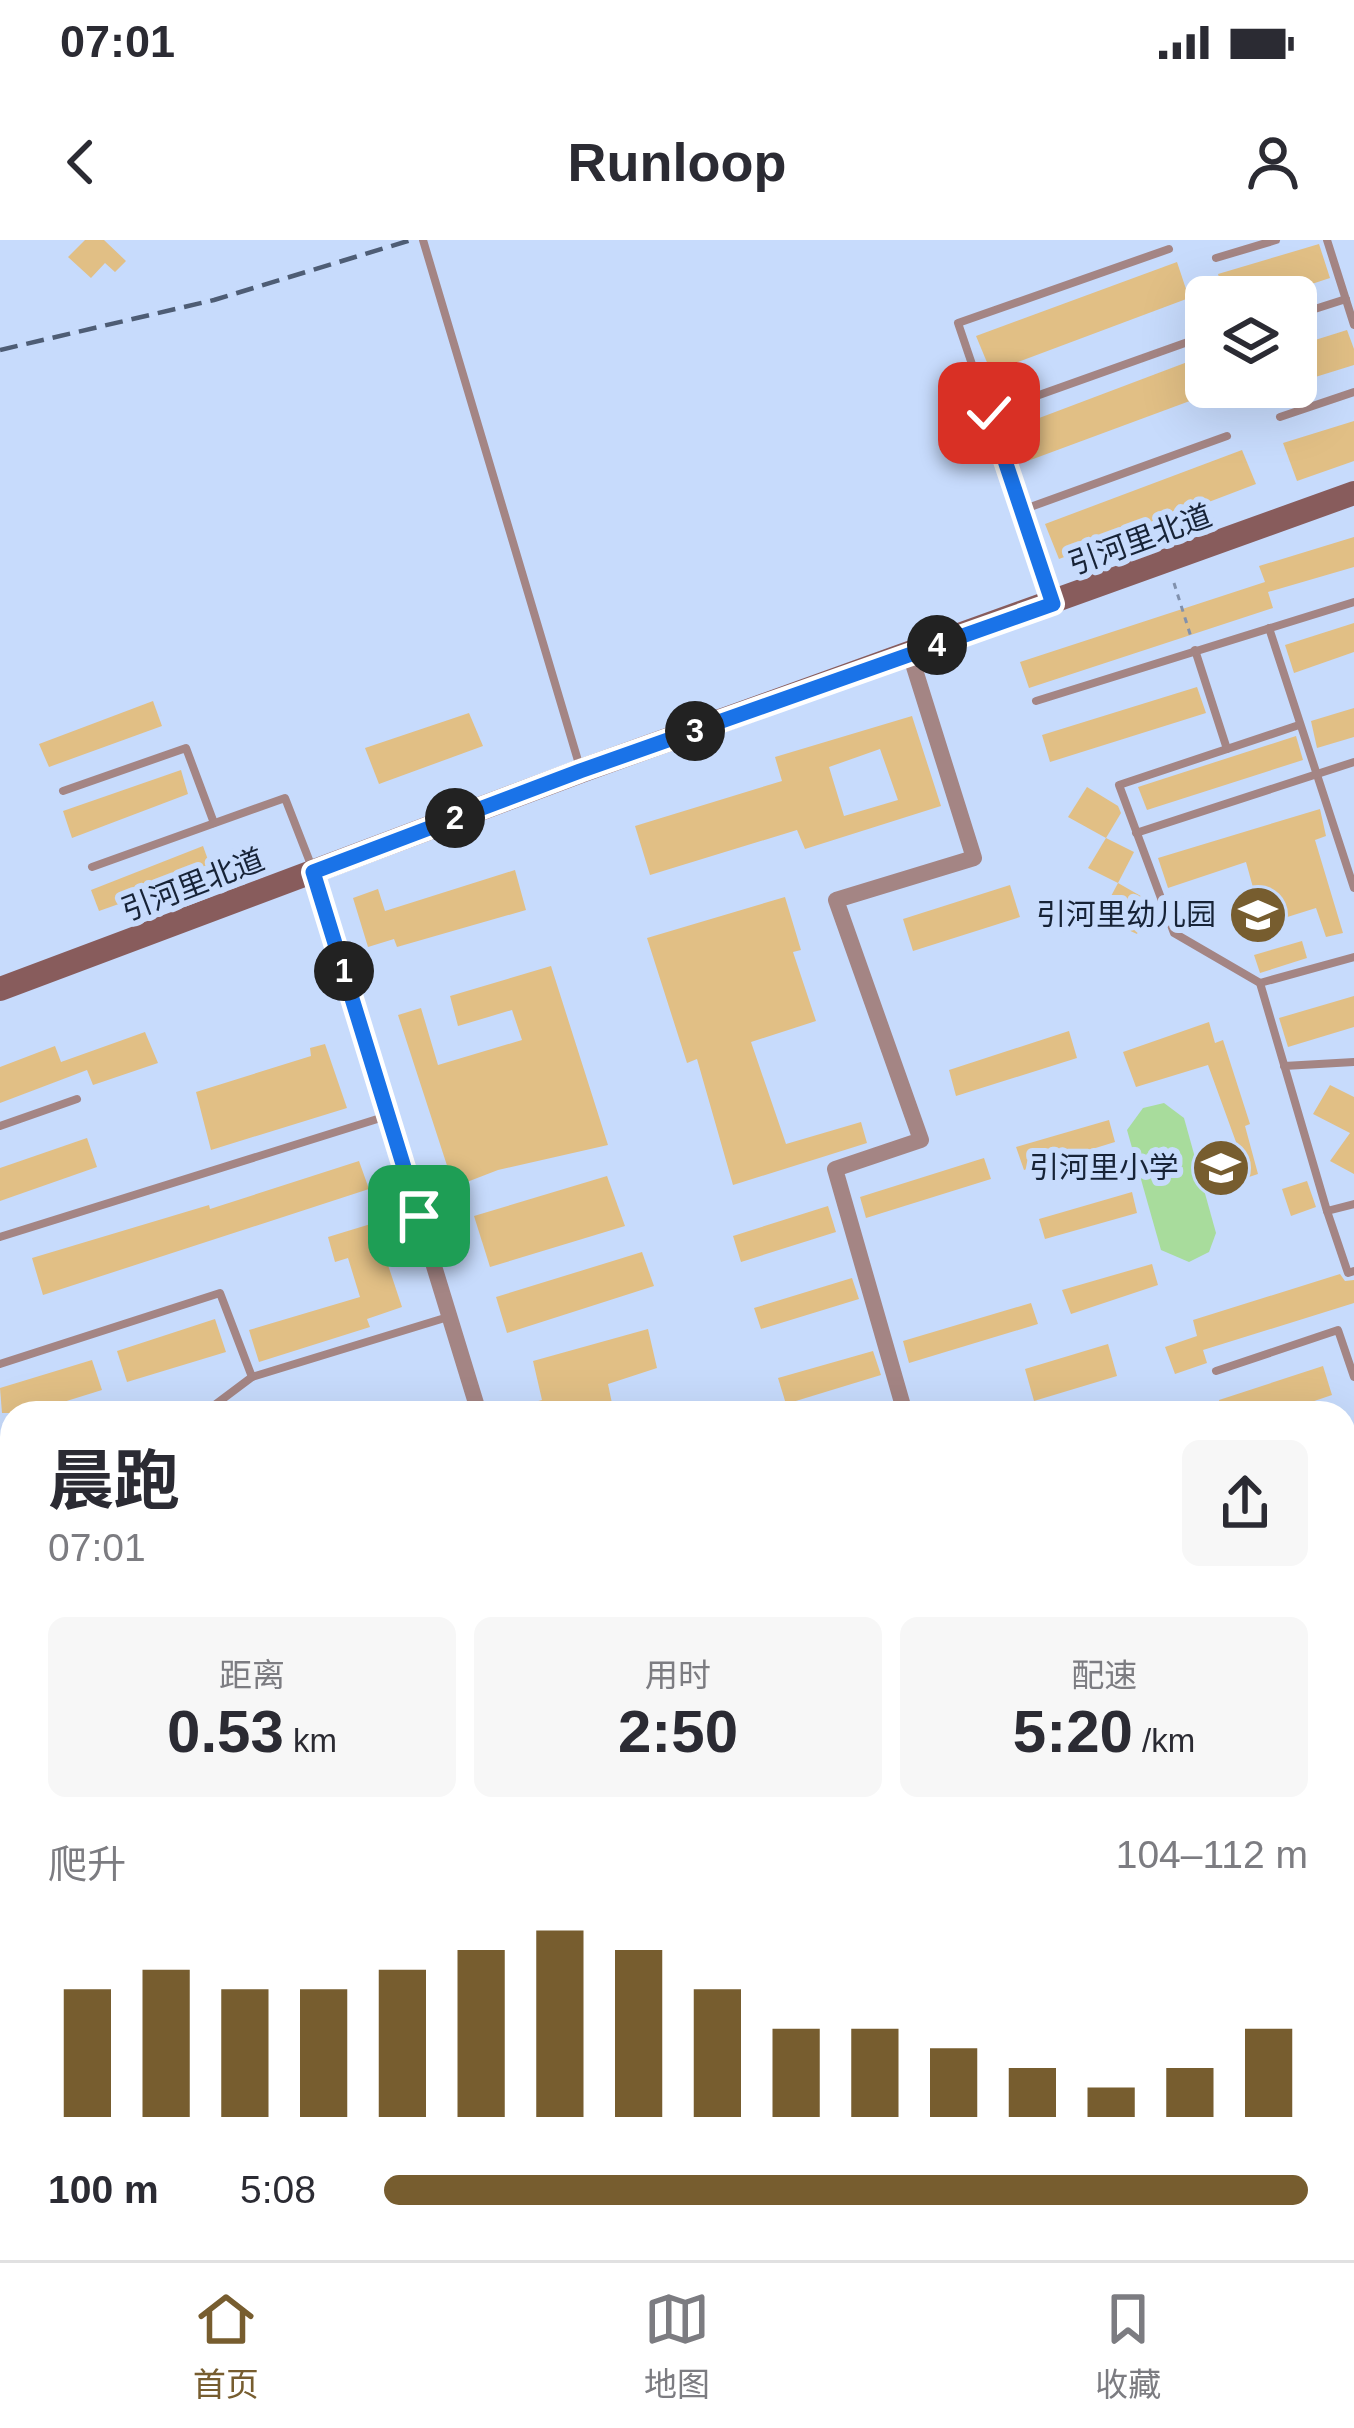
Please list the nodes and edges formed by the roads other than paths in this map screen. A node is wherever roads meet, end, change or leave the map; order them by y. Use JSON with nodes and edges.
{"nodes":[{"id":1,"x":423,"y":240,"type":"edge"},
{"id":2,"x":1276,"y":240,"type":"edge"},
{"id":3,"x":1327,"y":240,"type":"edge"},
{"id":4,"x":1169,"y":249,"type":"dead end"},
{"id":5,"x":1216,"y":258,"type":"dead end"},
{"id":6,"x":1346,"y":299,"type":"junction"},
{"id":7,"x":1317,"y":308,"type":"edge"},
{"id":8,"x":1354,"y":325,"type":"edge"},
{"id":9,"x":1185,"y":343,"type":"edge"},
{"id":10,"x":1354,"y":392,"type":"edge"},
{"id":11,"x":989,"y":413,"type":"junction"},
{"id":12,"x":1280,"y":416,"type":"dead end"},
{"id":13,"x":1227,"y":436,"type":"dead end"},
{"id":14,"x":1354,"y":493,"type":"edge"},
{"id":15,"x":1022,"y":510,"type":"junction"},
{"id":16,"x":1354,"y":602,"type":"edge"},
{"id":17,"x":1053,"y":604,"type":"junction"},
{"id":18,"x":1269,"y":628,"type":"junction"},
{"id":19,"x":1195,"y":650,"type":"junction"},
{"id":20,"x":910,"y":654,"type":"junction"},
{"id":21,"x":1036,"y":701,"type":"dead end"},
{"id":22,"x":1299,"y":725,"type":"junction"},
{"id":23,"x":1227,"y":749,"type":"junction"},
{"id":24,"x":1354,"y":762,"type":"edge"},
{"id":25,"x":580,"y":771,"type":"junction"},
{"id":26,"x":1316,"y":775,"type":"junction"},
{"id":27,"x":63,"y":791,"type":"dead end"},
{"id":28,"x":214,"y":823,"type":"junction"},
{"id":29,"x":1136,"y":833,"type":"junction"},
{"id":30,"x":92,"y":867,"type":"dead end"},
{"id":31,"x":313,"y":872,"type":"junction"},
{"id":32,"x":1354,"y":888,"type":"edge"},
{"id":33,"x":1354,"y":956,"type":"edge"},
{"id":34,"x":1259,"y":983,"type":"junction"},
{"id":35,"x":0,"y":988,"type":"edge"},
{"id":36,"x":1354,"y":1062,"type":"edge"},
{"id":37,"x":1284,"y":1066,"type":"junction"},
{"id":38,"x":77,"y":1099,"type":"dead end"},
{"id":39,"x":388,"y":1116,"type":"junction"},
{"id":40,"x":0,"y":1126,"type":"edge"},
{"id":41,"x":1354,"y":1204,"type":"edge"},
{"id":42,"x":1327,"y":1211,"type":"junction"},
{"id":43,"x":0,"y":1237,"type":"edge"},
{"id":44,"x":1354,"y":1271,"type":"edge"},
{"id":45,"x":450,"y":1317,"type":"junction"},
{"id":46,"x":0,"y":1364,"type":"edge"},
{"id":47,"x":1216,"y":1371,"type":"dead end"},
{"id":48,"x":252,"y":1377,"type":"junction"},
{"id":49,"x":1354,"y":1377,"type":"edge"},
{"id":50,"x":220,"y":1401,"type":"edge"},
{"id":51,"x":475,"y":1401,"type":"edge"},
{"id":52,"x":902,"y":1401,"type":"edge"}],
"edges":[{"from":1,"to":25,"type":"lane"},
{"from":2,"to":5,"type":"lane"},
{"from":3,"to":6,"type":"lane"},
{"from":4,"to":11,"type":"lane"},
{"from":6,"to":7,"type":"lane"},
{"from":6,"to":8,"type":"lane"},
{"from":9,"to":11,"type":"lane"},
{"from":10,"to":12,"type":"lane"},
{"from":11,"to":15,"type":"lane"},
{"from":13,"to":15,"type":"lane"},
{"from":14,"to":17,"type":"street","name":"引河里北道"},
{"from":15,"to":17,"type":"lane"},
{"from":16,"to":18,"type":"lane"},
{"from":17,"to":20,"type":"street","name":"引河里北道"},
{"from":18,"to":19,"type":"lane"},
{"from":18,"to":22,"type":"lane"},
{"from":19,"to":21,"type":"lane"},
{"from":19,"to":23,"type":"lane"},
{"from":20,"to":25,"type":"street","name":"引河里北道"},
{"from":20,"to":52,"type":"street"},
{"from":22,"to":23,"type":"lane"},
{"from":22,"to":26,"type":"lane"},
{"from":23,"to":29,"type":"lane"},
{"from":24,"to":26,"type":"lane"},
{"from":25,"to":31,"type":"street","name":"引河里北道"},
{"from":26,"to":29,"type":"lane"},
{"from":26,"to":32,"type":"lane"},
{"from":27,"to":28,"type":"lane"},
{"from":28,"to":30,"type":"lane"},
{"from":28,"to":31,"type":"lane"},
{"from":29,"to":34,"type":"lane"},
{"from":31,"to":35,"type":"street","name":"引河里北道"},
{"from":31,"to":39,"type":"street"},
{"from":33,"to":34,"type":"lane"},
{"from":34,"to":37,"type":"lane"},
{"from":36,"to":37,"type":"lane"},
{"from":37,"to":42,"type":"lane"},
{"from":38,"to":40,"type":"lane"},
{"from":39,"to":43,"type":"lane"},
{"from":39,"to":45,"type":"street"},
{"from":41,"to":42,"type":"lane"},
{"from":42,"to":44,"type":"lane"},
{"from":45,"to":48,"type":"lane"},
{"from":45,"to":51,"type":"street"},
{"from":46,"to":48,"type":"lane"},
{"from":47,"to":49,"type":"lane"},
{"from":48,"to":50,"type":"lane"}]}
